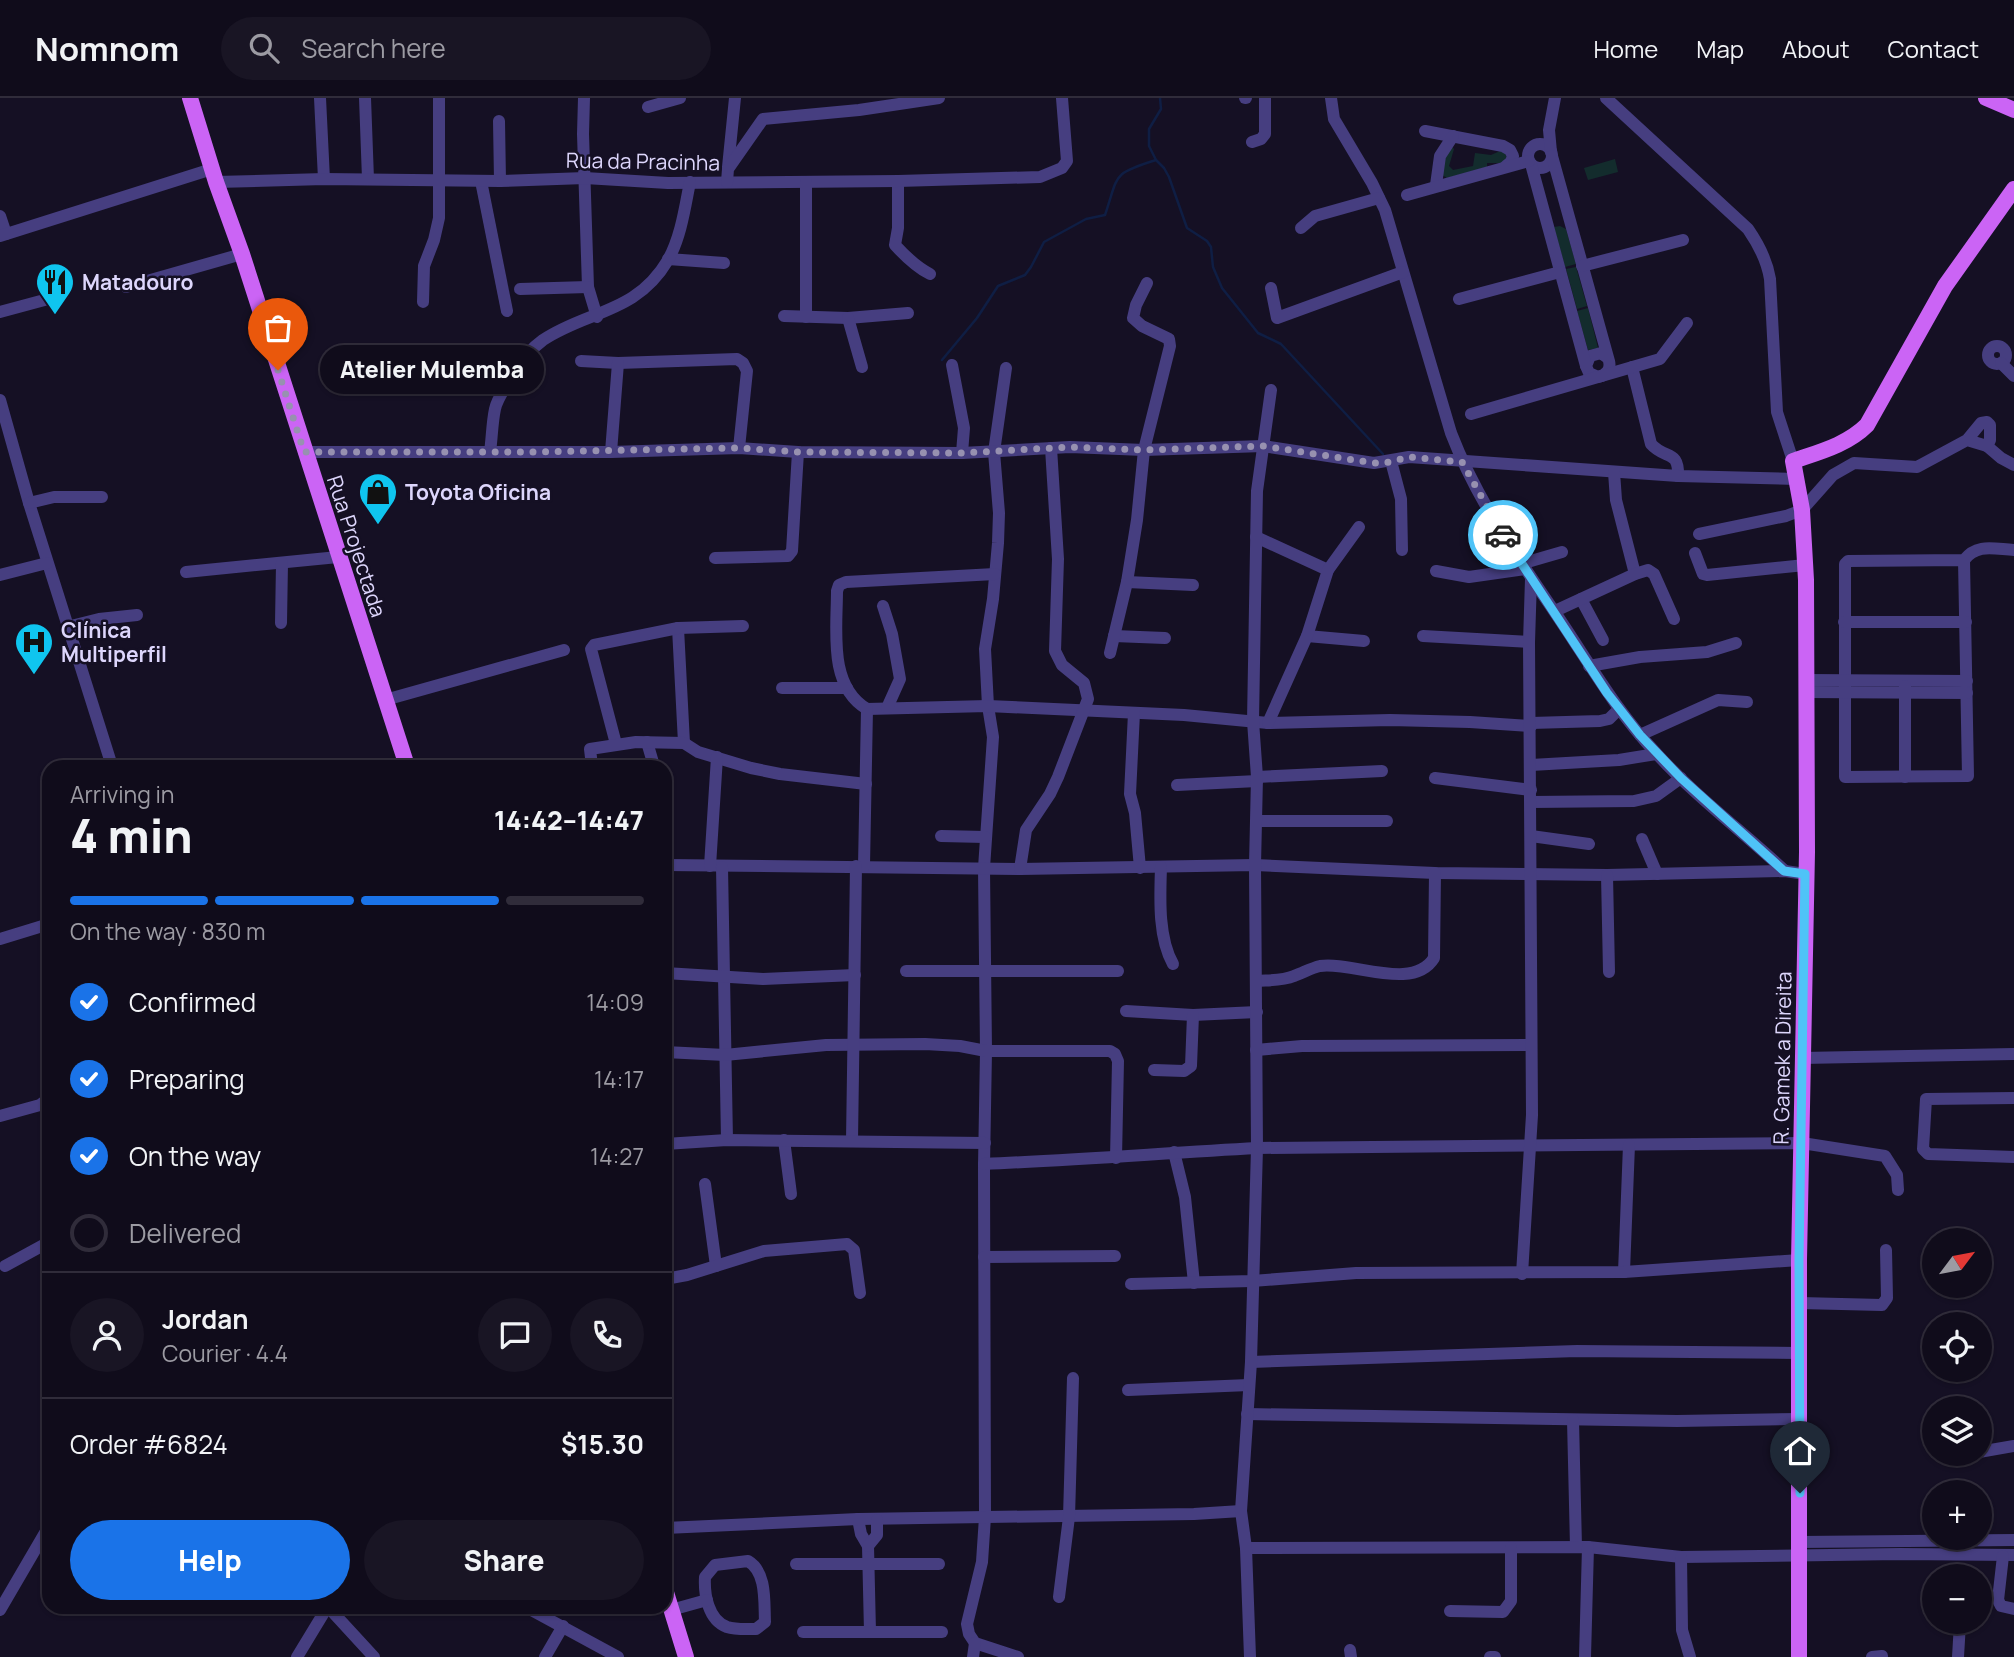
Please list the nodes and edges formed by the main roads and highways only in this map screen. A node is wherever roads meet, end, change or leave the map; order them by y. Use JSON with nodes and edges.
{"nodes":[{"id":1,"x":191,"y":98,"type":"edge"},
{"id":2,"x":1986,"y":98,"type":"edge"},
{"id":3,"x":2014,"y":110,"type":"edge"},
{"id":4,"x":2014,"y":189,"type":"edge"},
{"id":5,"x":405,"y":760,"type":"edge"},
{"id":6,"x":672,"y":1613,"type":"edge"},
{"id":7,"x":686,"y":1657,"type":"edge"},
{"id":8,"x":1799,"y":1657,"type":"edge"}],
"edges":[{"from":1,"to":5,"type":"main road","name":"Rua Projectada"},
{"from":2,"to":3,"type":"main road"},
{"from":4,"to":8,"type":"main road","name":"R. Gamek a Direita"},
{"from":6,"to":7,"type":"main road"}]}
